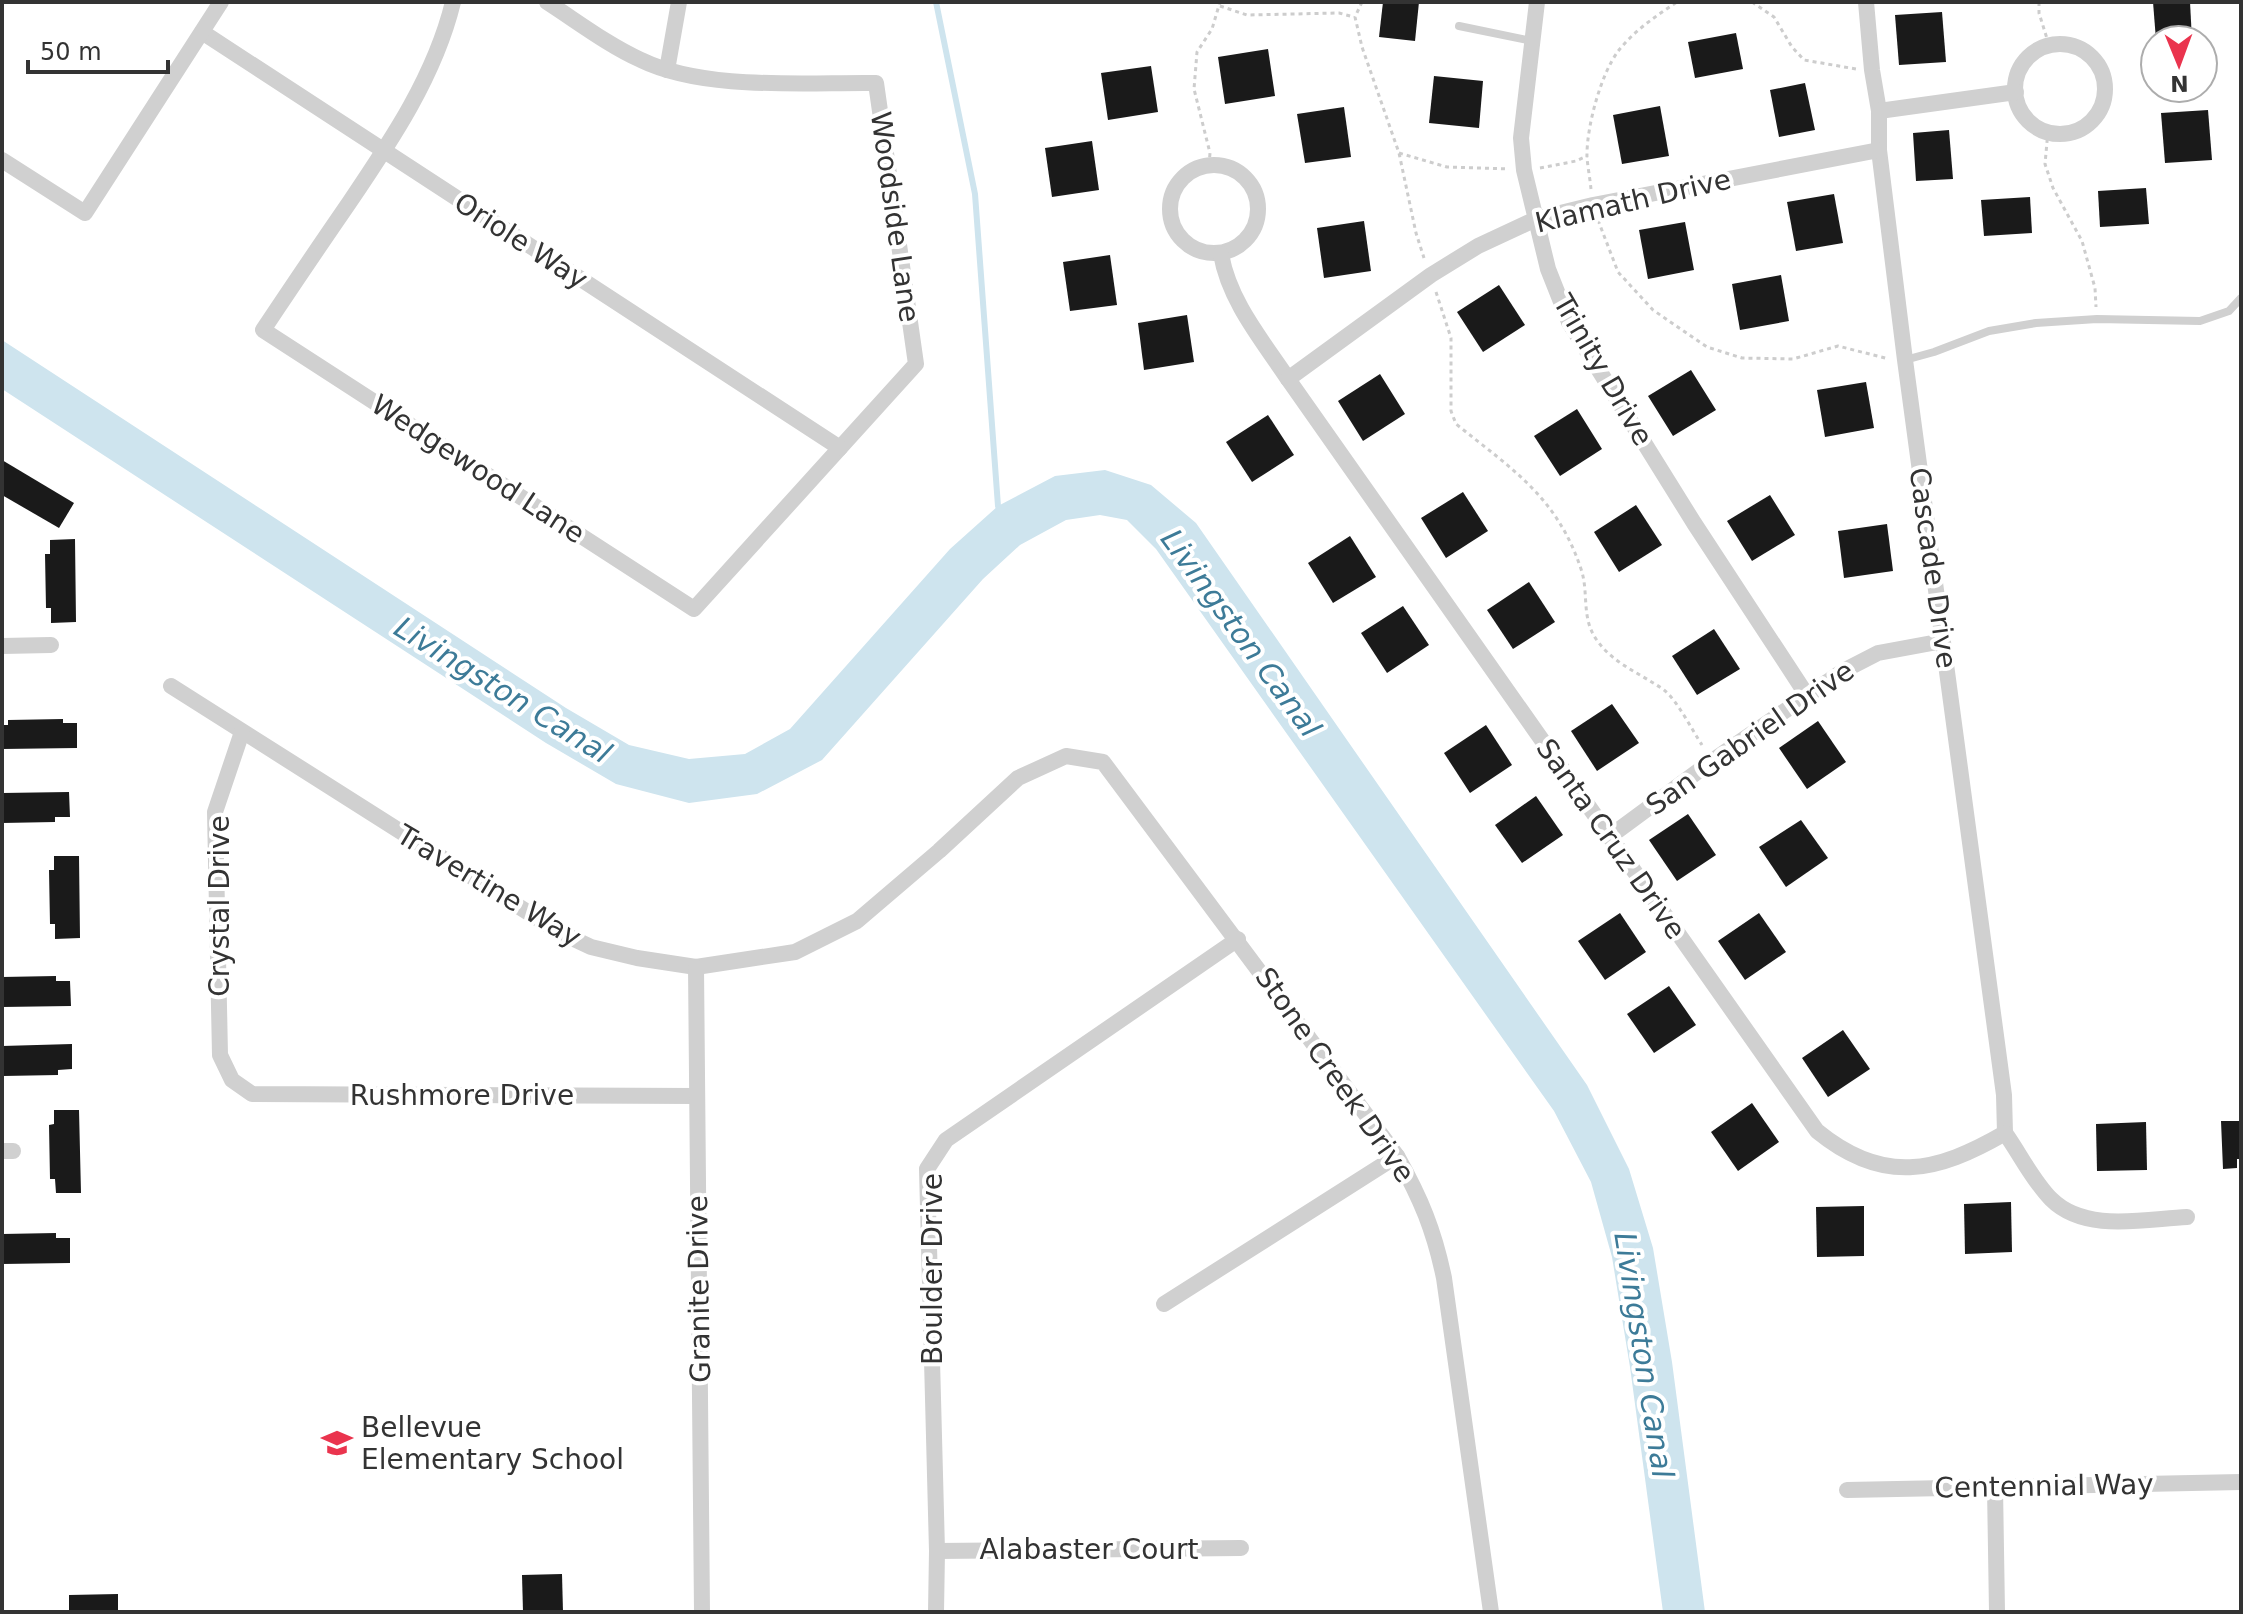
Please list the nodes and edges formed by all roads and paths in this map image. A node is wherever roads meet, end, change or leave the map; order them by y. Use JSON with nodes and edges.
{"nodes":[{"id":1,"x":221,"y":2,"type":"edge"},
{"id":2,"x":453,"y":2,"type":"edge"},
{"id":3,"x":547,"y":2,"type":"edge"},
{"id":4,"x":679,"y":2,"type":"edge"},
{"id":5,"x":1362,"y":2,"type":"edge"},
{"id":6,"x":1537,"y":2,"type":"edge"},
{"id":7,"x":1677,"y":2,"type":"edge"},
{"id":8,"x":1752,"y":2,"type":"edge"},
{"id":9,"x":1866,"y":2,"type":"edge"},
{"id":10,"x":2039,"y":2,"type":"edge"},
{"id":11,"x":1220,"y":4,"type":"edge"},
{"id":12,"x":1355,"y":17,"type":"junction"},
{"id":13,"x":1459,"y":26,"type":"dead end"},
{"id":14,"x":202,"y":32,"type":"junction"},
{"id":15,"x":1532,"y":41,"type":"junction"},
{"id":16,"x":2049,"y":45,"type":"junction"},
{"id":17,"x":667,"y":70,"type":"junction"},
{"id":18,"x":1872,"y":70,"type":"junction"},
{"id":19,"x":2016,"y":92,"type":"junction"},
{"id":20,"x":1879,"y":111,"type":"junction"},
{"id":21,"x":2048,"y":131,"type":"junction"},
{"id":22,"x":1879,"y":150,"type":"junction"},
{"id":23,"x":384,"y":152,"type":"junction"},
{"id":24,"x":1399,"y":153,"type":"junction"},
{"id":25,"x":1587,"y":156,"type":"junction"},
{"id":26,"x":2,"y":160,"type":"edge"},
{"id":27,"x":1209,"y":165,"type":"junction"},
{"id":28,"x":1524,"y":170,"type":"junction"},
{"id":29,"x":1593,"y":205,"type":"junction"},
{"id":30,"x":1536,"y":219,"type":"junction"},
{"id":31,"x":1221,"y":254,"type":"junction"},
{"id":32,"x":1431,"y":275,"type":"junction"},
{"id":33,"x":2241,"y":298,"type":"edge"},
{"id":34,"x":2097,"y":319,"type":"junction"},
{"id":35,"x":1905,"y":360,"type":"junction"},
{"id":36,"x":1288,"y":379,"type":"junction"},
{"id":37,"x":840,"y":448,"type":"junction"},
{"id":38,"x":1943,"y":641,"type":"junction"},
{"id":39,"x":51,"y":645,"type":"dead end"},
{"id":40,"x":2,"y":646,"type":"edge"},
{"id":41,"x":171,"y":686,"type":"dead end"},
{"id":42,"x":1808,"y":697,"type":"junction"},
{"id":43,"x":242,"y":732,"type":"junction"},
{"id":44,"x":1066,"y":756,"type":"joint"},
{"id":45,"x":1712,"y":761,"type":"junction"},
{"id":46,"x":1609,"y":837,"type":"junction"},
{"id":47,"x":1238,"y":939,"type":"junction"},
{"id":48,"x":696,"y":967,"type":"junction"},
{"id":49,"x":232,"y":1080,"type":"joint"},
{"id":50,"x":697,"y":1096,"type":"junction"},
{"id":51,"x":2005,"y":1133,"type":"junction"},
{"id":52,"x":1397,"y":1156,"type":"junction"},
{"id":53,"x":2187,"y":1217,"type":"dead end"},
{"id":54,"x":1164,"y":1304,"type":"dead end"},
{"id":55,"x":2241,"y":1482,"type":"edge"},
{"id":56,"x":1995,"y":1487,"type":"junction"},
{"id":57,"x":1847,"y":1490,"type":"dead end"},
{"id":58,"x":1241,"y":1548,"type":"dead end"},
{"id":59,"x":937,"y":1551,"type":"junction"},
{"id":60,"x":702,"y":1612,"type":"edge"},
{"id":61,"x":936,"y":1612,"type":"edge"},
{"id":62,"x":1491,"y":1612,"type":"edge"},
{"id":63,"x":1997,"y":1612,"type":"edge"}],
"edges":[{"from":1,"to":14,"type":"street"},
{"from":2,"to":23,"type":"street"},
{"from":3,"to":17,"type":"street","name":"Woodside Lane"},
{"from":4,"to":17,"type":"street"},
{"from":5,"to":12,"type":"path"},
{"from":6,"to":15,"type":"street","name":"Trinity Drive"},
{"from":7,"to":25,"type":"path"},
{"from":8,"to":18,"type":"path"},
{"from":9,"to":18,"type":"street","name":"Cascade Drive"},
{"from":10,"to":16,"type":"path"},
{"from":11,"to":12,"type":"path"},
{"from":11,"to":27,"type":"path"},
{"from":12,"to":24,"type":"path"},
{"from":13,"to":15,"type":"lane"},
{"from":14,"to":23,"type":"street","name":"Oriole Way"},
{"from":14,"to":26,"type":"street"},
{"from":15,"to":28,"type":"street","name":"Trinity Drive"},
{"from":16,"to":19,"type":"street"},
{"from":16,"to":21,"type":"street"},
{"from":17,"to":37,"type":"street","name":"Woodside Lane"},
{"from":18,"to":20,"type":"street","name":"Cascade Drive"},
{"from":19,"to":20,"type":"street"},
{"from":19,"to":21,"type":"street"},
{"from":20,"to":22,"type":"street","name":"Cascade Drive"},
{"from":21,"to":34,"type":"path"},
{"from":22,"to":29,"type":"street","name":"Klamath Drive"},
{"from":22,"to":35,"type":"street","name":"Cascade Drive"},
{"from":23,"to":37,"type":"street","name":"Oriole Way"},
{"from":23,"to":37,"type":"street","name":"Wedgewood Lane"},
{"from":24,"to":28,"type":"path"},
{"from":24,"to":32,"type":"path"},
{"from":25,"to":28,"type":"path"},
{"from":25,"to":29,"type":"path"},
{"from":27,"to":31,"type":"street"},
{"from":27,"to":31,"type":"street"},
{"from":28,"to":30,"type":"street","name":"Trinity Drive"},
{"from":29,"to":30,"type":"street","name":"Klamath Drive"},
{"from":29,"to":35,"type":"path"},
{"from":30,"to":32,"type":"street","name":"Klamath Drive"},
{"from":30,"to":42,"type":"street","name":"Trinity Drive"},
{"from":31,"to":36,"type":"street","name":"Santa Cruz Drive"},
{"from":32,"to":36,"type":"street","name":"Klamath Drive"},
{"from":32,"to":45,"type":"path"},
{"from":33,"to":34,"type":"lane"},
{"from":34,"to":35,"type":"lane"},
{"from":35,"to":38,"type":"street","name":"Cascade Drive"},
{"from":36,"to":46,"type":"street","name":"Santa Cruz Drive"},
{"from":38,"to":42,"type":"street","name":"San Gabriel Drive"},
{"from":38,"to":51,"type":"street","name":"Cascade Drive"},
{"from":39,"to":40,"type":"street"},
{"from":41,"to":43,"type":"street","name":"Travertine Way"},
{"from":42,"to":45,"type":"street","name":"San Gabriel Drive"},
{"from":43,"to":48,"type":"street","name":"Travertine Way"},
{"from":43,"to":49,"type":"street","name":"Crystal Drive"},
{"from":44,"to":47,"type":"street","name":"Stone Creek Drive"},
{"from":44,"to":48,"type":"street","name":"Travertine Way"},
{"from":45,"to":46,"type":"street","name":"San Gabriel Drive"},
{"from":46,"to":51,"type":"street","name":"Santa Cruz Drive"},
{"from":47,"to":52,"type":"street","name":"Stone Creek Drive"},
{"from":47,"to":59,"type":"street","name":"Boulder Drive"},
{"from":48,"to":50,"type":"street","name":"Granite Drive"},
{"from":49,"to":50,"type":"street","name":"Rushmore Drive"},
{"from":50,"to":60,"type":"street","name":"Granite Drive"},
{"from":51,"to":53,"type":"street"},
{"from":52,"to":54,"type":"street"},
{"from":52,"to":62,"type":"street","name":"Stone Creek Drive"},
{"from":55,"to":56,"type":"street","name":"Centennial Way"},
{"from":56,"to":57,"type":"street","name":"Centennial Way"},
{"from":56,"to":63,"type":"street"},
{"from":58,"to":59,"type":"street","name":"Alabaster Court"},
{"from":59,"to":61,"type":"street","name":"Boulder Drive"}]}
